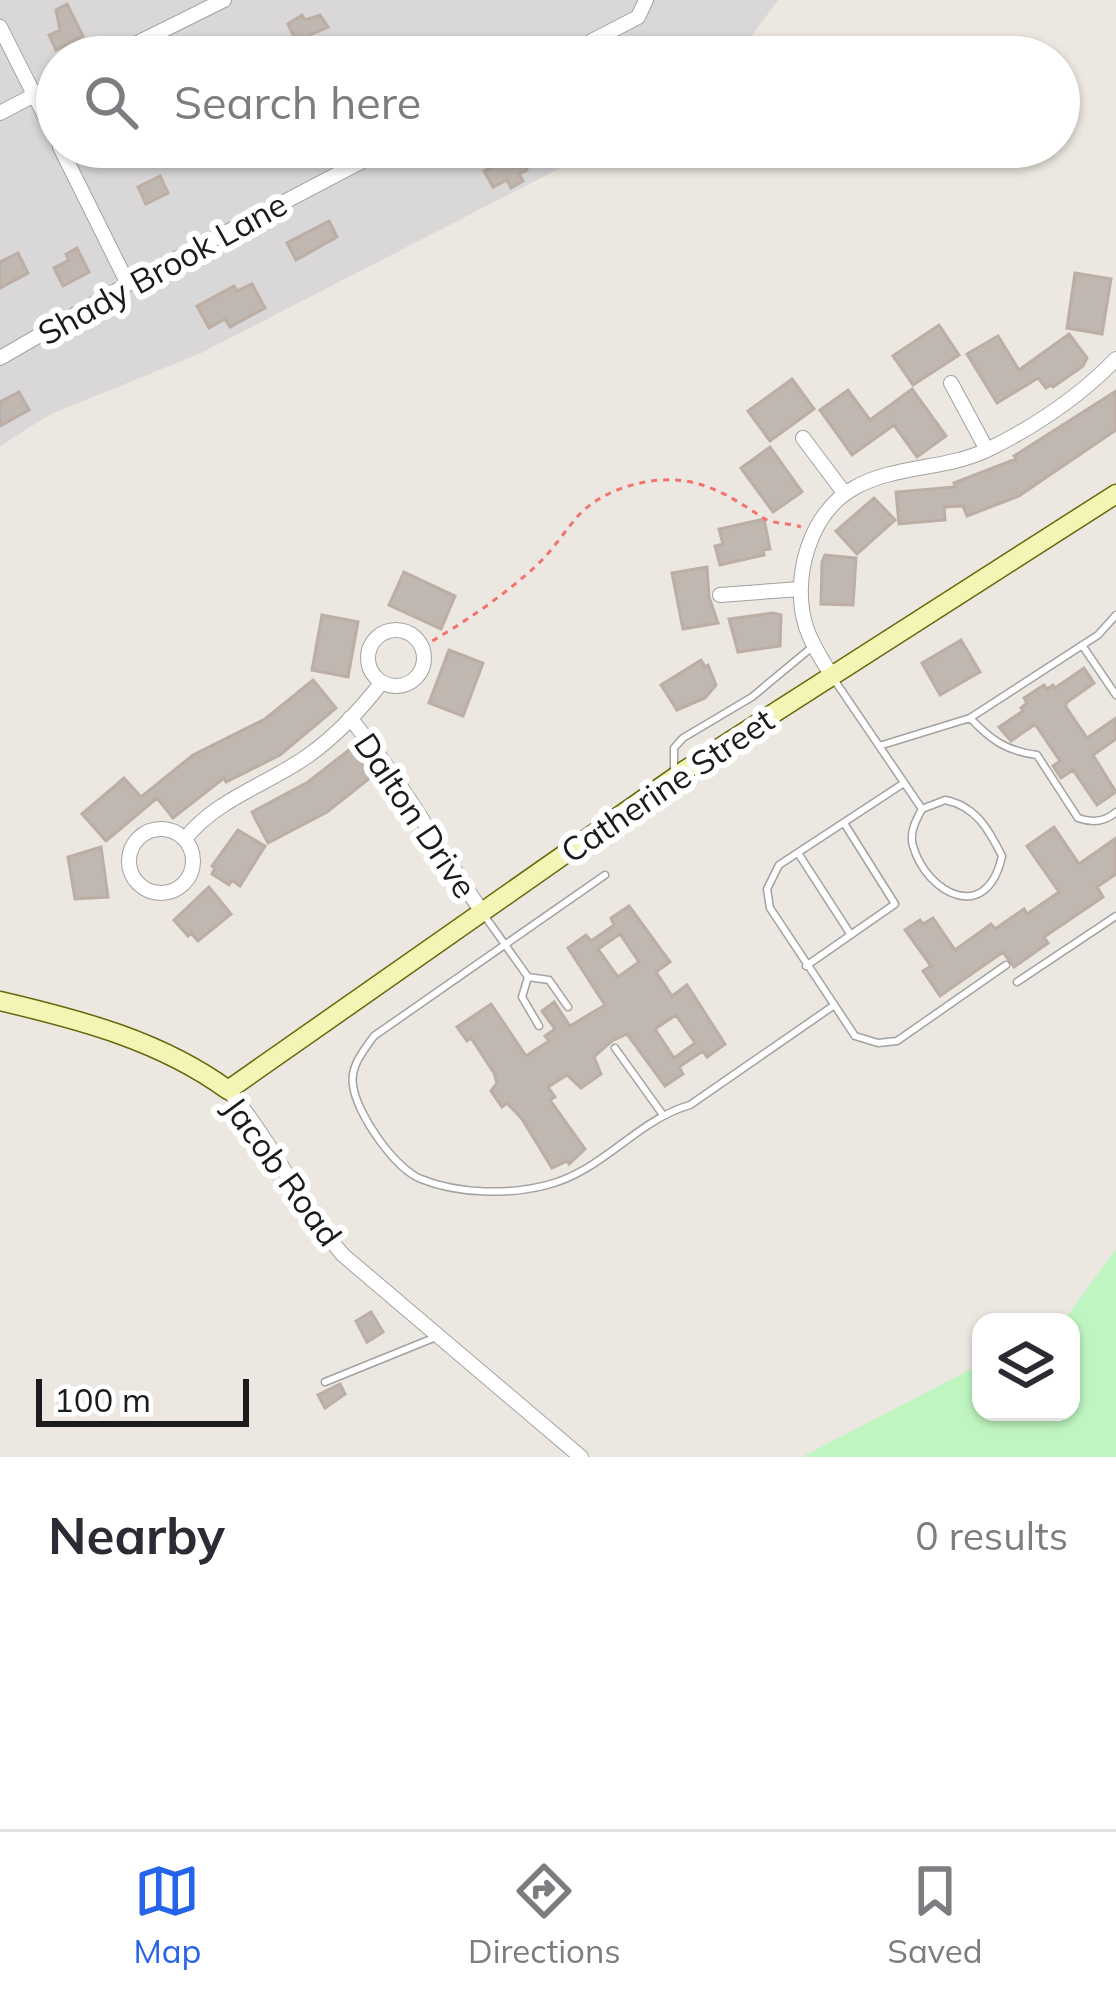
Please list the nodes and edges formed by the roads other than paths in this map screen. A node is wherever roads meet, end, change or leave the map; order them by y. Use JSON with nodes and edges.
{"nodes":[{"id":1,"x":224,"y":0,"type":"edge"},
{"id":2,"x":646,"y":0,"type":"edge"},
{"id":3,"x":0,"y":27,"type":"edge"},
{"id":4,"x":152,"y":36,"type":"edge"},
{"id":5,"x":601,"y":36,"type":"edge"},
{"id":6,"x":34,"y":94,"type":"junction"},
{"id":7,"x":36,"y":98,"type":"edge"},
{"id":8,"x":0,"y":113,"type":"edge"},
{"id":9,"x":71,"y":168,"type":"edge"},
{"id":10,"x":349,"y":168,"type":"edge"},
{"id":11,"x":128,"y":284,"type":"junction"},
{"id":12,"x":0,"y":358,"type":"edge"},
{"id":13,"x":1116,"y":358,"type":"edge"},
{"id":14,"x":951,"y":383,"type":"dead end"},
{"id":15,"x":803,"y":438,"type":"dead end"},
{"id":16,"x":987,"y":450,"type":"junction"},
{"id":17,"x":845,"y":494,"type":"junction"},
{"id":18,"x":1116,"y":494,"type":"edge"},
{"id":19,"x":800,"y":589,"type":"junction"},
{"id":20,"x":721,"y":595,"type":"dead end"},
{"id":21,"x":1116,"y":615,"type":"edge"},
{"id":22,"x":1082,"y":645,"type":"junction"},
{"id":23,"x":813,"y":646,"type":"junction"},
{"id":24,"x":832,"y":676,"type":"junction"},
{"id":25,"x":382,"y":682,"type":"junction"},
{"id":26,"x":1116,"y":695,"type":"edge"},
{"id":27,"x":350,"y":718,"type":"junction"},
{"id":28,"x":970,"y":718,"type":"junction"},
{"id":29,"x":879,"y":746,"type":"junction"},
{"id":30,"x":675,"y":777,"type":"junction"},
{"id":31,"x":904,"y":783,"type":"junction"},
{"id":32,"x":922,"y":809,"type":"junction"},
{"id":33,"x":1116,"y":812,"type":"edge"},
{"id":34,"x":844,"y":823,"type":"junction"},
{"id":35,"x":185,"y":839,"type":"junction"},
{"id":36,"x":798,"y":853,"type":"junction"},
{"id":37,"x":605,"y":875,"type":"dead end"},
{"id":38,"x":482,"y":912,"type":"junction"},
{"id":39,"x":1116,"y":916,"type":"edge"},
{"id":40,"x":851,"y":935,"type":"junction"},
{"id":41,"x":506,"y":944,"type":"junction"},
{"id":42,"x":1006,"y":965,"type":"dead end"},
{"id":43,"x":806,"y":966,"type":"junction"},
{"id":44,"x":528,"y":977,"type":"junction"},
{"id":45,"x":1017,"y":982,"type":"dead end"},
{"id":46,"x":0,"y":1001,"type":"edge"},
{"id":47,"x":833,"y":1006,"type":"junction"},
{"id":48,"x":568,"y":1007,"type":"dead end"},
{"id":49,"x":538,"y":1026,"type":"dead end"},
{"id":50,"x":615,"y":1048,"type":"dead end"},
{"id":51,"x":228,"y":1090,"type":"junction"},
{"id":52,"x":663,"y":1115,"type":"junction"},
{"id":53,"x":439,"y":1336,"type":"junction"},
{"id":54,"x":325,"y":1382,"type":"dead end"},
{"id":55,"x":581,"y":1457,"type":"edge"}],
"edges":[{"from":1,"to":4,"type":"street"},
{"from":2,"to":5,"type":"street"},
{"from":3,"to":6,"type":"street"},
{"from":6,"to":7,"type":"street"},
{"from":6,"to":8,"type":"street"},
{"from":9,"to":11,"type":"street"},
{"from":10,"to":11,"type":"street","name":"Shady Brook Lane"},
{"from":11,"to":12,"type":"street","name":"Shady Brook Lane"},
{"from":13,"to":16,"type":"street"},
{"from":14,"to":16,"type":"street"},
{"from":15,"to":17,"type":"street"},
{"from":16,"to":17,"type":"street"},
{"from":17,"to":19,"type":"street"},
{"from":18,"to":24,"type":"street","name":"Catherine Street"},
{"from":19,"to":20,"type":"street"},
{"from":19,"to":23,"type":"street"},
{"from":21,"to":22,"type":"lane"},
{"from":22,"to":26,"type":"lane"},
{"from":22,"to":28,"type":"lane"},
{"from":23,"to":24,"type":"street"},
{"from":23,"to":30,"type":"lane"},
{"from":24,"to":29,"type":"lane"},
{"from":24,"to":30,"type":"street","name":"Catherine Street"},
{"from":25,"to":25,"type":"street","name":"Dalton Drive"},
{"from":25,"to":27,"type":"street","name":"Dalton Drive"},
{"from":27,"to":35,"type":"street","name":"Dalton Drive"},
{"from":27,"to":38,"type":"street","name":"Dalton Drive"},
{"from":28,"to":29,"type":"lane"},
{"from":28,"to":33,"type":"lane"},
{"from":29,"to":31,"type":"lane"},
{"from":30,"to":38,"type":"street","name":"Catherine Street"},
{"from":31,"to":32,"type":"lane"},
{"from":31,"to":34,"type":"lane"},
{"from":32,"to":32,"type":"lane"},
{"from":34,"to":36,"type":"lane"},
{"from":34,"to":40,"type":"lane"},
{"from":35,"to":35,"type":"street"},
{"from":36,"to":40,"type":"lane"},
{"from":36,"to":43,"type":"lane"},
{"from":37,"to":41,"type":"lane"},
{"from":38,"to":41,"type":"lane"},
{"from":38,"to":51,"type":"street","name":"Catherine Street"},
{"from":39,"to":45,"type":"lane"},
{"from":40,"to":43,"type":"lane"},
{"from":41,"to":44,"type":"lane"},
{"from":41,"to":52,"type":"lane"},
{"from":42,"to":47,"type":"lane"},
{"from":43,"to":47,"type":"lane"},
{"from":44,"to":48,"type":"lane"},
{"from":44,"to":49,"type":"lane"},
{"from":46,"to":51,"type":"street","name":"Jacob Road"},
{"from":47,"to":52,"type":"lane"},
{"from":50,"to":52,"type":"lane"},
{"from":51,"to":53,"type":"street","name":"Jacob Road"},
{"from":53,"to":54,"type":"lane"},
{"from":53,"to":55,"type":"street","name":"Jacob Road"}]}
